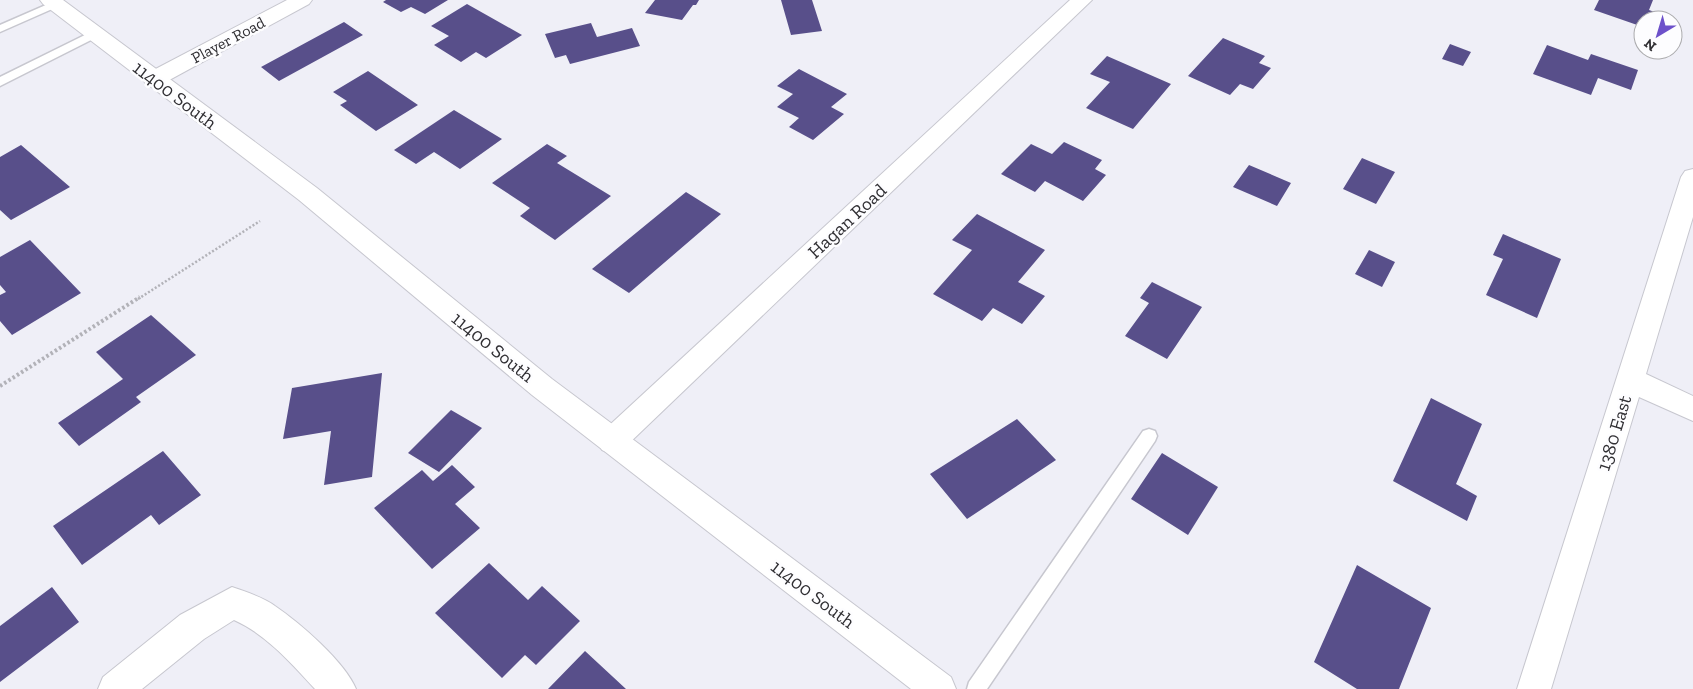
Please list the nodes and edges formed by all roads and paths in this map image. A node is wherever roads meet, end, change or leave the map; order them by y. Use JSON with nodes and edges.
{"nodes":[{"id":1,"x":302,"y":0,"type":"edge"},
{"id":2,"x":1082,"y":0,"type":"edge"},
{"id":3,"x":52,"y":2,"type":"edge"},
{"id":4,"x":0,"y":30,"type":"edge"},
{"id":5,"x":95,"y":34,"type":"junction"},
{"id":6,"x":154,"y":79,"type":"junction"},
{"id":7,"x":0,"y":82,"type":"edge"},
{"id":8,"x":1693,"y":177,"type":"edge"},
{"id":9,"x":260,"y":220,"type":"dead end"},
{"id":10,"x":1630,"y":380,"type":"junction"},
{"id":11,"x":0,"y":386,"type":"edge"},
{"id":12,"x":1693,"y":409,"type":"edge"},
{"id":13,"x":1149,"y":436,"type":"dead end"},
{"id":14,"x":612,"y":441,"type":"junction"},
{"id":15,"x":116,"y":689,"type":"edge"},
{"id":16,"x":339,"y":689,"type":"edge"},
{"id":17,"x":939,"y":689,"type":"edge"},
{"id":18,"x":976,"y":689,"type":"edge"},
{"id":19,"x":1534,"y":689,"type":"edge"}],
"edges":[{"from":1,"to":6,"type":"street","name":"Player Road"},
{"from":2,"to":14,"type":"street","name":"Hagan Road"},
{"from":3,"to":4,"type":"lane"},
{"from":3,"to":5,"type":"street","name":"11400 South"},
{"from":5,"to":6,"type":"street","name":"11400 South"},
{"from":5,"to":7,"type":"lane"},
{"from":6,"to":14,"type":"street","name":"11400 South"},
{"from":8,"to":10,"type":"street","name":"1380 East"},
{"from":9,"to":11,"type":"path"},
{"from":10,"to":12,"type":"street"},
{"from":10,"to":19,"type":"street","name":"1380 East"},
{"from":13,"to":18,"type":"lane"},
{"from":14,"to":17,"type":"street","name":"11400 South"},
{"from":15,"to":16,"type":"street"}]}
